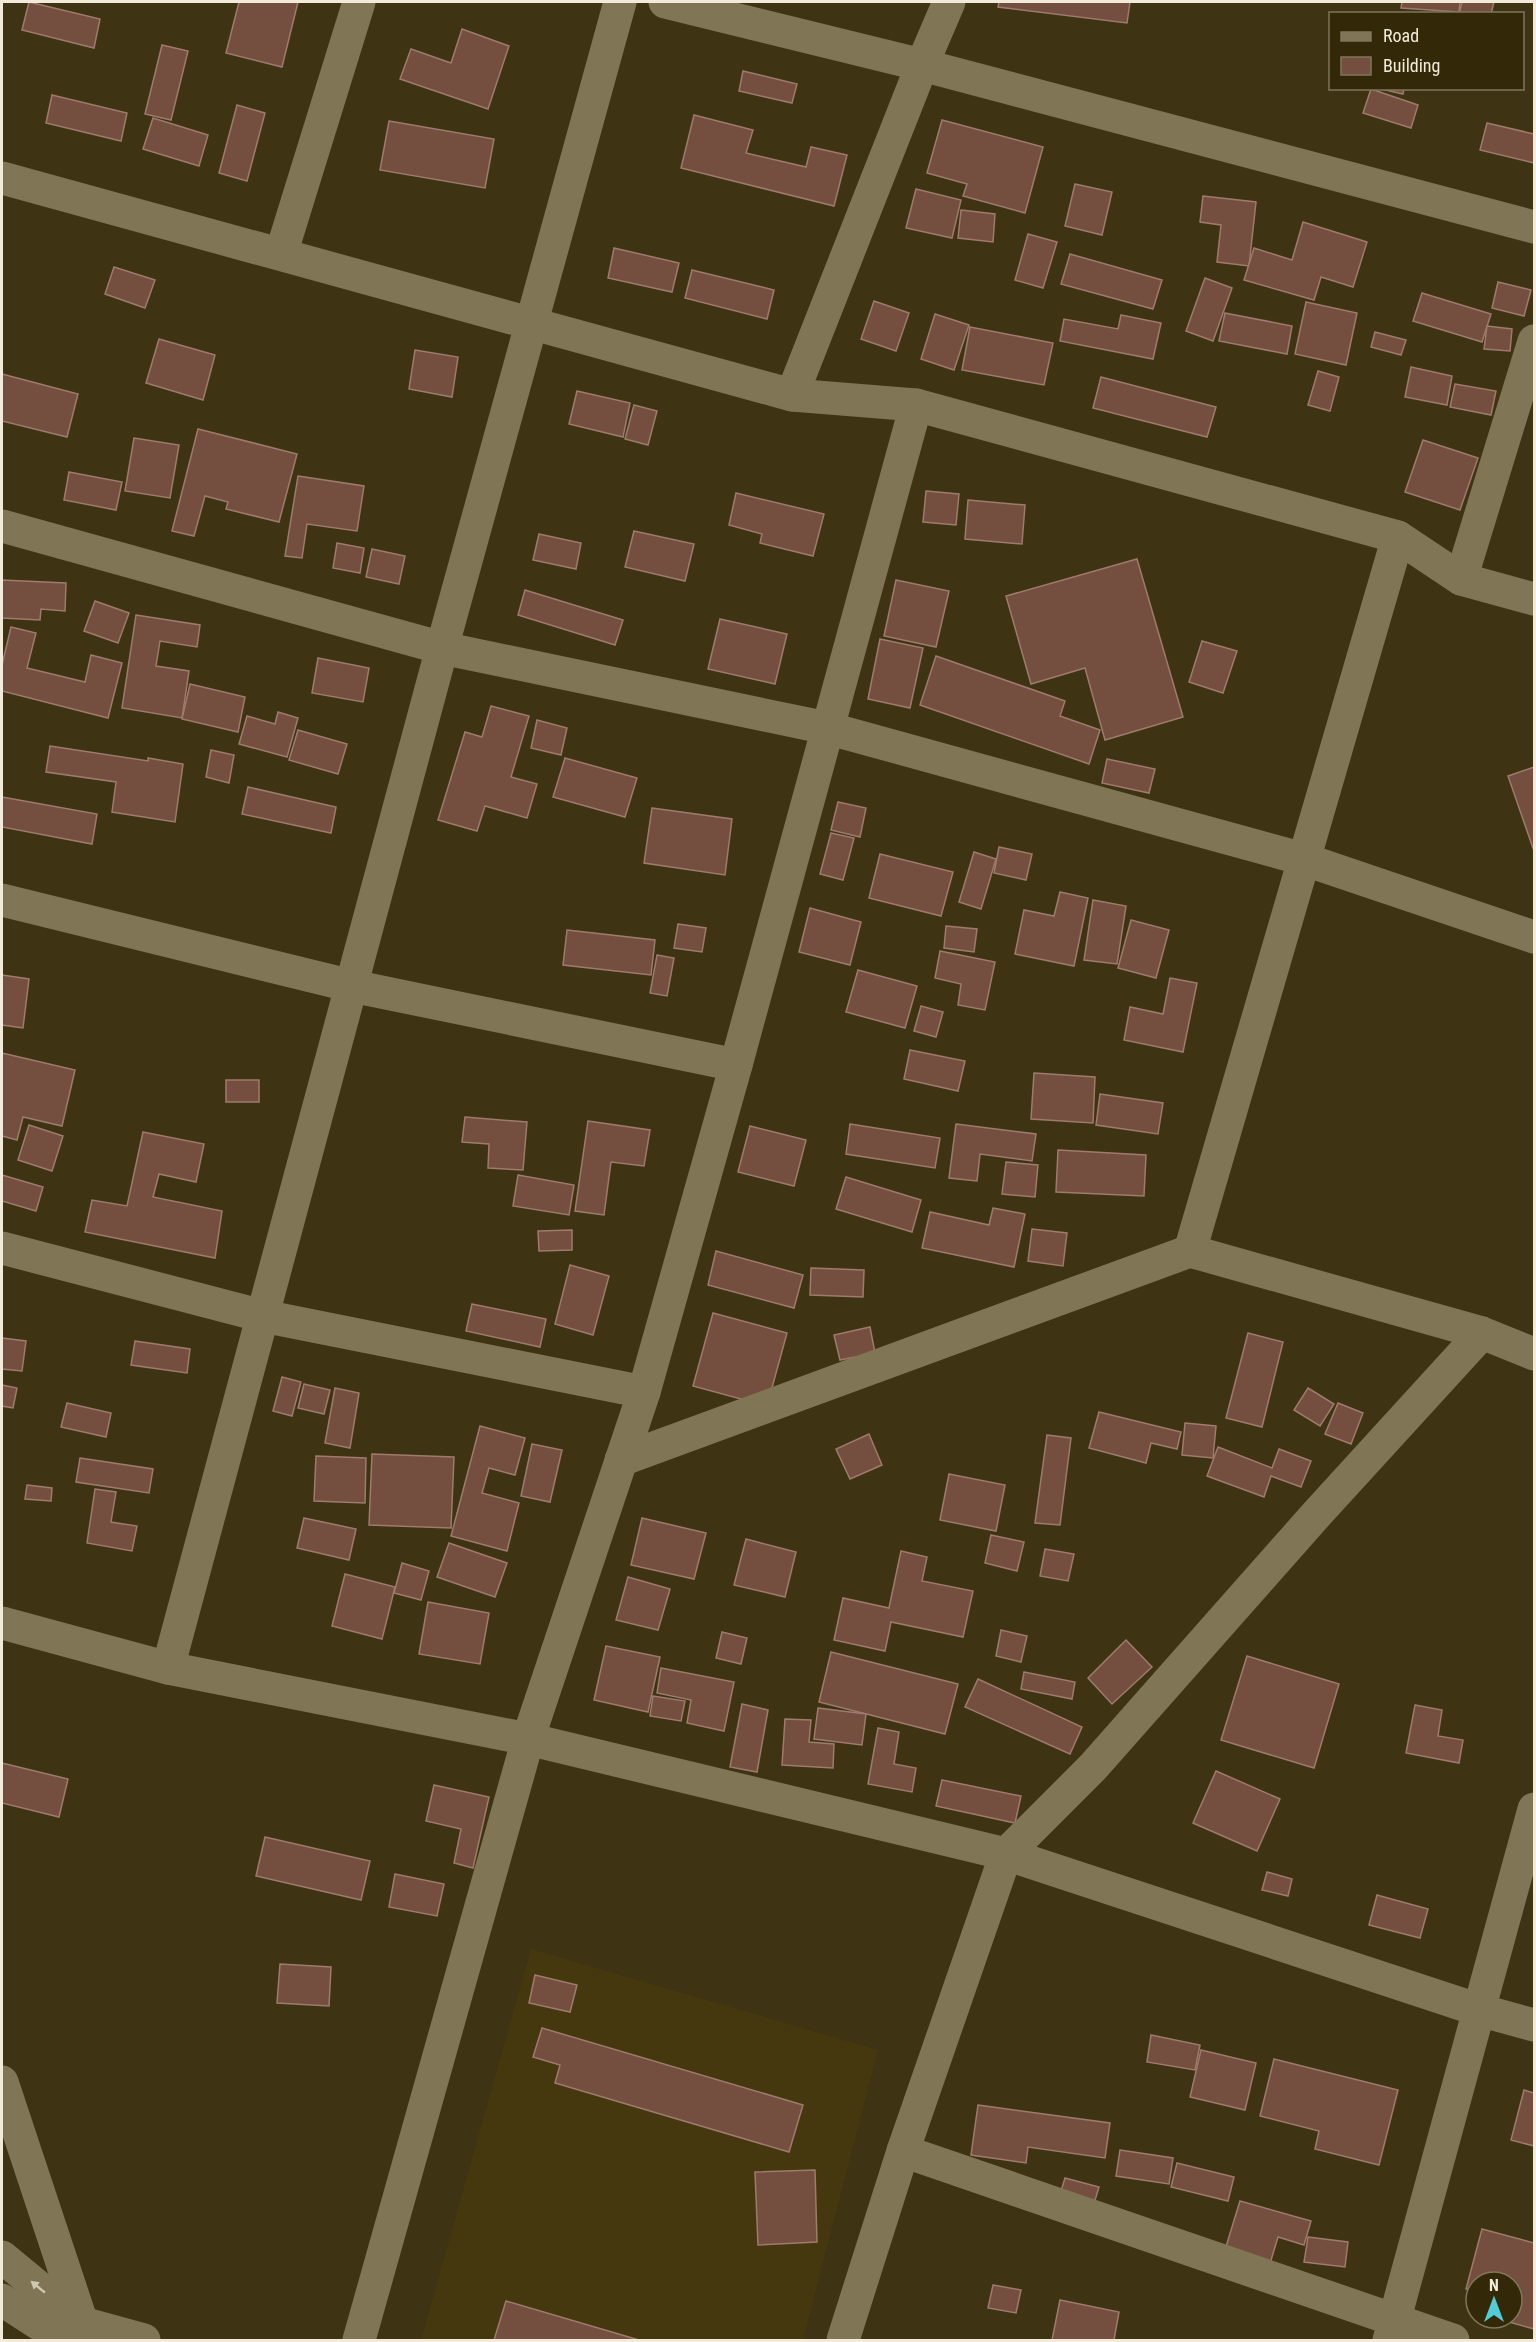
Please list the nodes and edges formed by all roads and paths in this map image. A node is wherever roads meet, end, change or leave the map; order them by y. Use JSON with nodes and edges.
{"nodes":[{"id":1,"x":359,"y":2,"type":"edge"},
{"id":2,"x":620,"y":2,"type":"edge"},
{"id":3,"x":665,"y":2,"type":"edge"},
{"id":4,"x":949,"y":2,"type":"edge"},
{"id":5,"x":922,"y":65,"type":"junction"},
{"id":6,"x":2,"y":178,"type":"edge"},
{"id":7,"x":1534,"y":227,"type":"edge"},
{"id":8,"x":281,"y":254,"type":"junction"},
{"id":9,"x":532,"y":324,"type":"junction"},
{"id":10,"x":1534,"y":341,"type":"edge"},
{"id":11,"x":792,"y":394,"type":"junction"},
{"id":12,"x":916,"y":405,"type":"junction"},
{"id":13,"x":2,"y":526,"type":"edge"},
{"id":14,"x":1398,"y":537,"type":"junction"},
{"id":15,"x":1461,"y":579,"type":"junction"},
{"id":16,"x":1534,"y":599,"type":"edge"},
{"id":17,"x":442,"y":648,"type":"junction"},
{"id":18,"x":827,"y":728,"type":"junction"},
{"id":19,"x":1303,"y":859,"type":"junction"},
{"id":20,"x":2,"y":900,"type":"edge"},
{"id":21,"x":1534,"y":937,"type":"edge"},
{"id":22,"x":352,"y":986,"type":"junction"},
{"id":23,"x":736,"y":1065,"type":"junction"},
{"id":24,"x":2,"y":1248,"type":"edge"},
{"id":25,"x":1190,"y":1251,"type":"junction"},
{"id":26,"x":263,"y":1316,"type":"junction"},
{"id":27,"x":1482,"y":1333,"type":"junction"},
{"id":28,"x":1534,"y":1354,"type":"edge"},
{"id":29,"x":644,"y":1392,"type":"junction"},
{"id":30,"x":621,"y":1460,"type":"junction"},
{"id":31,"x":2,"y":1623,"type":"edge"},
{"id":32,"x":168,"y":1668,"type":"junction"},
{"id":33,"x":528,"y":1739,"type":"junction"},
{"id":34,"x":1534,"y":1809,"type":"edge"},
{"id":35,"x":1006,"y":1854,"type":"junction"},
{"id":36,"x":1479,"y":2010,"type":"junction"},
{"id":37,"x":1534,"y":2025,"type":"edge"},
{"id":38,"x":2,"y":2082,"type":"edge"},
{"id":39,"x":903,"y":2151,"type":"junction"},
{"id":40,"x":2,"y":2257,"type":"edge"},
{"id":41,"x":2,"y":2300,"type":"edge"},
{"id":42,"x":1392,"y":2331,"type":"edge"},
{"id":43,"x":73,"y":2332,"type":"edge"},
{"id":44,"x":144,"y":2340,"type":"edge"},
{"id":45,"x":359,"y":2340,"type":"edge"},
{"id":46,"x":843,"y":2340,"type":"edge"},
{"id":47,"x":1453,"y":2340,"type":"edge"}],
"edges":[{"from":1,"to":8,"type":"street"},
{"from":2,"to":9,"type":"street"},
{"from":3,"to":5,"type":"street"},
{"from":4,"to":5,"type":"street"},
{"from":5,"to":7,"type":"street"},
{"from":5,"to":11,"type":"street"},
{"from":6,"to":8,"type":"street"},
{"from":8,"to":9,"type":"street"},
{"from":9,"to":11,"type":"street"},
{"from":9,"to":17,"type":"street"},
{"from":10,"to":15,"type":"street"},
{"from":11,"to":12,"type":"street"},
{"from":12,"to":14,"type":"street"},
{"from":12,"to":18,"type":"street"},
{"from":13,"to":17,"type":"street"},
{"from":14,"to":15,"type":"street"},
{"from":14,"to":19,"type":"street"},
{"from":15,"to":16,"type":"street"},
{"from":17,"to":18,"type":"street"},
{"from":17,"to":22,"type":"street"},
{"from":18,"to":19,"type":"street"},
{"from":18,"to":23,"type":"street"},
{"from":19,"to":21,"type":"street"},
{"from":19,"to":25,"type":"street"},
{"from":20,"to":22,"type":"street"},
{"from":22,"to":23,"type":"street"},
{"from":22,"to":26,"type":"street"},
{"from":23,"to":29,"type":"street"},
{"from":24,"to":26,"type":"street"},
{"from":25,"to":27,"type":"street"},
{"from":25,"to":30,"type":"street"},
{"from":26,"to":29,"type":"street"},
{"from":26,"to":32,"type":"street"},
{"from":27,"to":28,"type":"street"},
{"from":27,"to":35,"type":"street"},
{"from":29,"to":30,"type":"street"},
{"from":30,"to":33,"type":"street"},
{"from":31,"to":32,"type":"street"},
{"from":32,"to":33,"type":"street"},
{"from":33,"to":35,"type":"street"},
{"from":33,"to":45,"type":"street"},
{"from":34,"to":36,"type":"street"},
{"from":35,"to":36,"type":"street"},
{"from":35,"to":39,"type":"street"},
{"from":36,"to":37,"type":"street"},
{"from":36,"to":42,"type":"street"},
{"from":38,"to":43,"type":"street"},
{"from":39,"to":42,"type":"street"},
{"from":39,"to":46,"type":"street"},
{"from":43,"to":40,"type":"street","one_way":true},
{"from":41,"to":43,"type":"street"},
{"from":42,"to":47,"type":"street"},
{"from":43,"to":44,"type":"street"}]}
